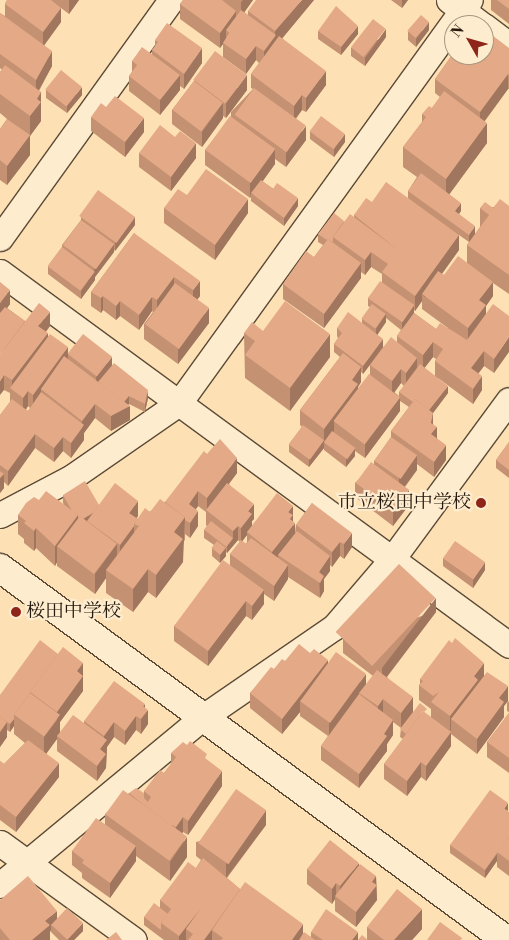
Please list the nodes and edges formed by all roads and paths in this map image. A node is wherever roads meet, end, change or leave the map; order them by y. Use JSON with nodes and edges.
{"nodes":[{"id":1,"x":171,"y":0,"type":"edge"},
{"id":2,"x":470,"y":12,"type":"edge"},
{"id":3,"x":509,"y":45,"type":"edge"},
{"id":4,"x":0,"y":238,"type":"edge"},
{"id":5,"x":0,"y":272,"type":"edge"},
{"id":6,"x":509,"y":400,"type":"edge"},
{"id":7,"x":179,"y":403,"type":"junction"},
{"id":8,"x":0,"y":516,"type":"edge"},
{"id":9,"x":392,"y":559,"type":"junction"},
{"id":10,"x":0,"y":568,"type":"edge"},
{"id":11,"x":509,"y":645,"type":"edge"},
{"id":12,"x":203,"y":717,"type":"junction"},
{"id":13,"x":0,"y":843,"type":"edge"},
{"id":14,"x":27,"y":863,"type":"junction"},
{"id":15,"x":0,"y":885,"type":"edge"},
{"id":16,"x":134,"y":940,"type":"edge"},
{"id":17,"x":506,"y":940,"type":"edge"}],
"edges":[{"from":1,"to":4,"type":"street"},
{"from":2,"to":3,"type":"street"},
{"from":2,"to":7,"type":"street"},
{"from":5,"to":7,"type":"street"},
{"from":6,"to":9,"type":"street"},
{"from":7,"to":8,"type":"street"},
{"from":7,"to":9,"type":"street"},
{"from":9,"to":11,"type":"street"},
{"from":9,"to":12,"type":"street"},
{"from":10,"to":12,"type":"street"},
{"from":12,"to":14,"type":"street"},
{"from":12,"to":17,"type":"street"},
{"from":13,"to":14,"type":"street"},
{"from":14,"to":15,"type":"street"},
{"from":14,"to":16,"type":"street"}]}
